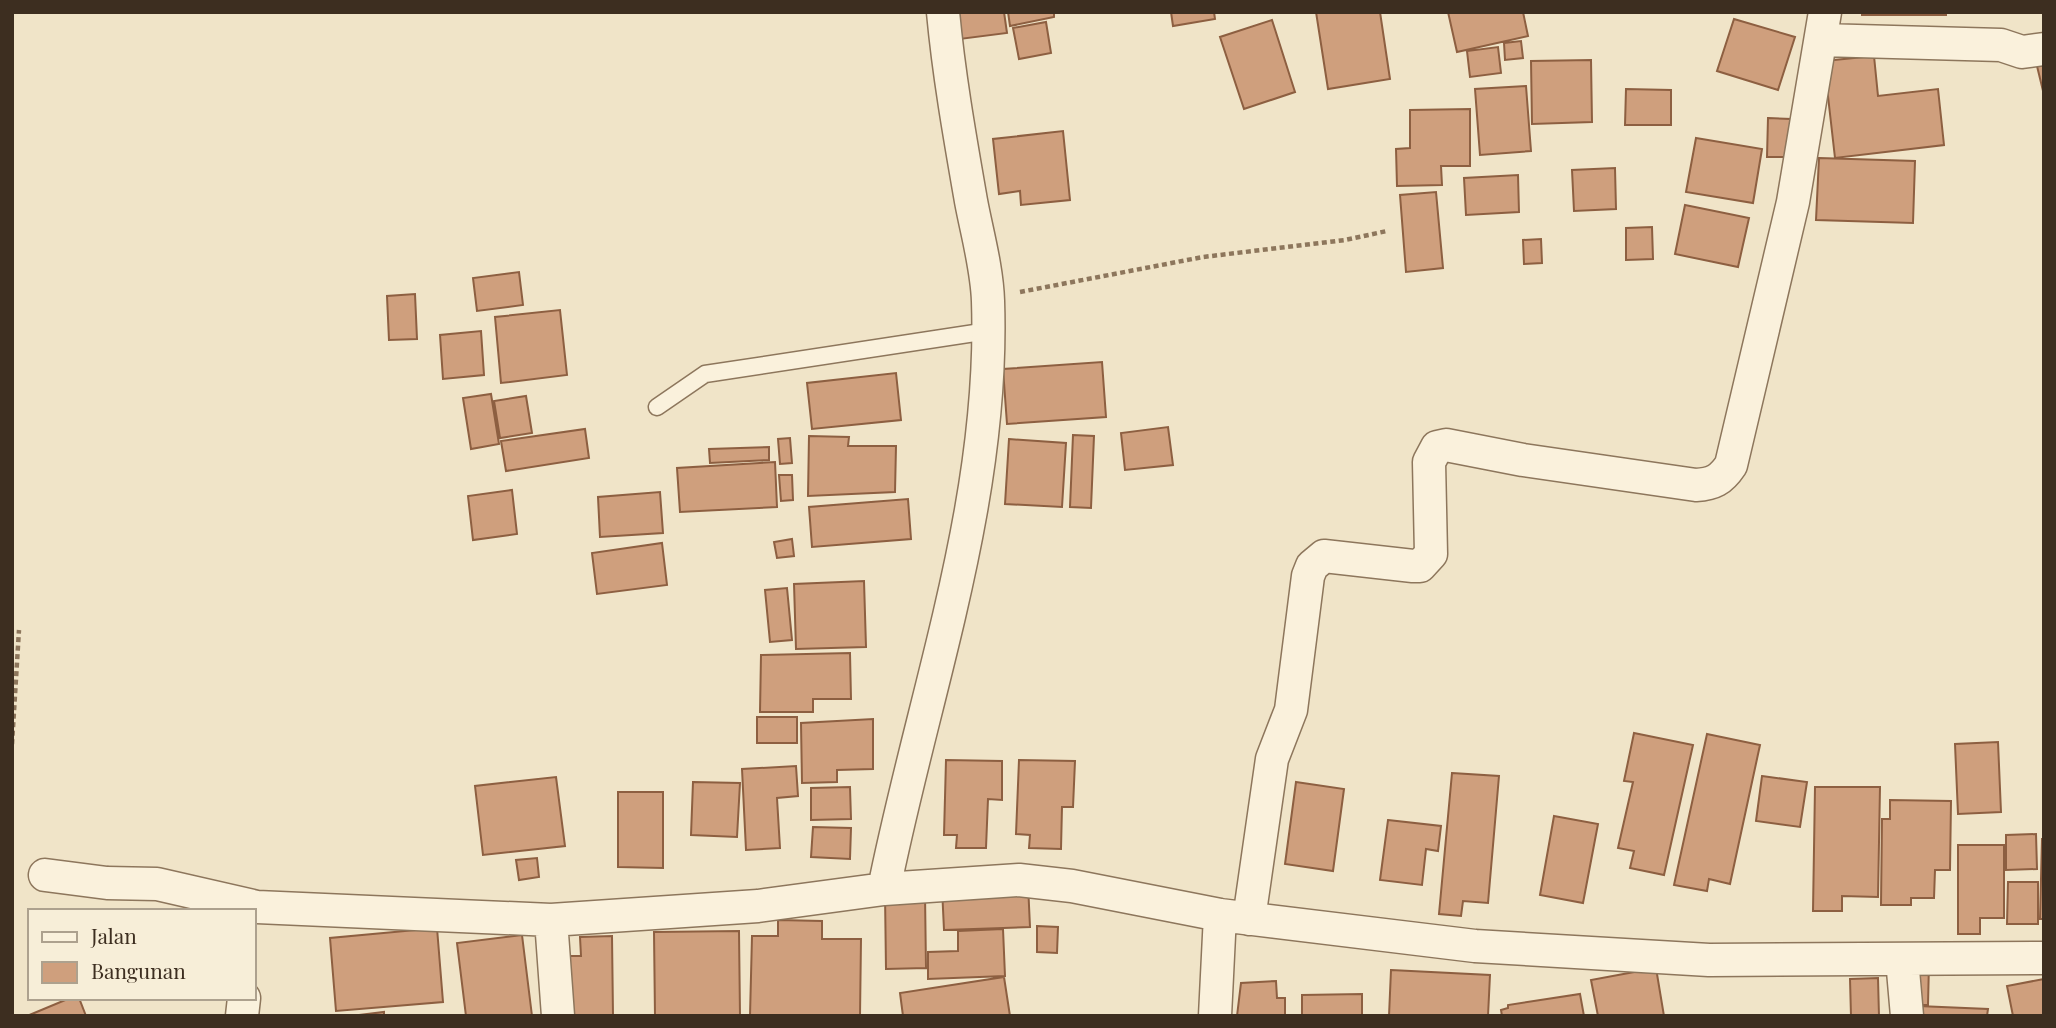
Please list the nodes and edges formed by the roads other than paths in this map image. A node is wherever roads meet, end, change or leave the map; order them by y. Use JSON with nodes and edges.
{"nodes":[{"id":1,"x":943,"y":12,"type":"edge"},
{"id":2,"x":1823,"y":26,"type":"edge"},
{"id":3,"x":2044,"y":49,"type":"edge"},
{"id":4,"x":988,"y":331,"type":"junction"},
{"id":5,"x":657,"y":407,"type":"dead end"},
{"id":6,"x":45,"y":875,"type":"dead end"},
{"id":7,"x":884,"y":889,"type":"junction"},
{"id":8,"x":234,"y":909,"type":"edge"},
{"id":9,"x":256,"y":916,"type":"edge"},
{"id":10,"x":1234,"y":917,"type":"junction"},
{"id":11,"x":551,"y":920,"type":"junction"},
{"id":12,"x":2044,"y":958,"type":"edge"},
{"id":13,"x":1902,"y":959,"type":"junction"},
{"id":14,"x":558,"y":1016,"type":"edge"},
{"id":15,"x":1215,"y":1016,"type":"edge"},
{"id":16,"x":1907,"y":1016,"type":"edge"}],
"edges":[{"from":1,"to":4,"type":"street"},
{"from":2,"to":3,"type":"street"},
{"from":2,"to":10,"type":"street"},
{"from":4,"to":5,"type":"lane"},
{"from":4,"to":7,"type":"street"},
{"from":6,"to":8,"type":"street"},
{"from":7,"to":10,"type":"street"},
{"from":7,"to":11,"type":"street"},
{"from":9,"to":11,"type":"street"},
{"from":10,"to":13,"type":"street"},
{"from":10,"to":15,"type":"street"},
{"from":11,"to":14,"type":"street"},
{"from":12,"to":13,"type":"street"},
{"from":13,"to":16,"type":"street"}]}
